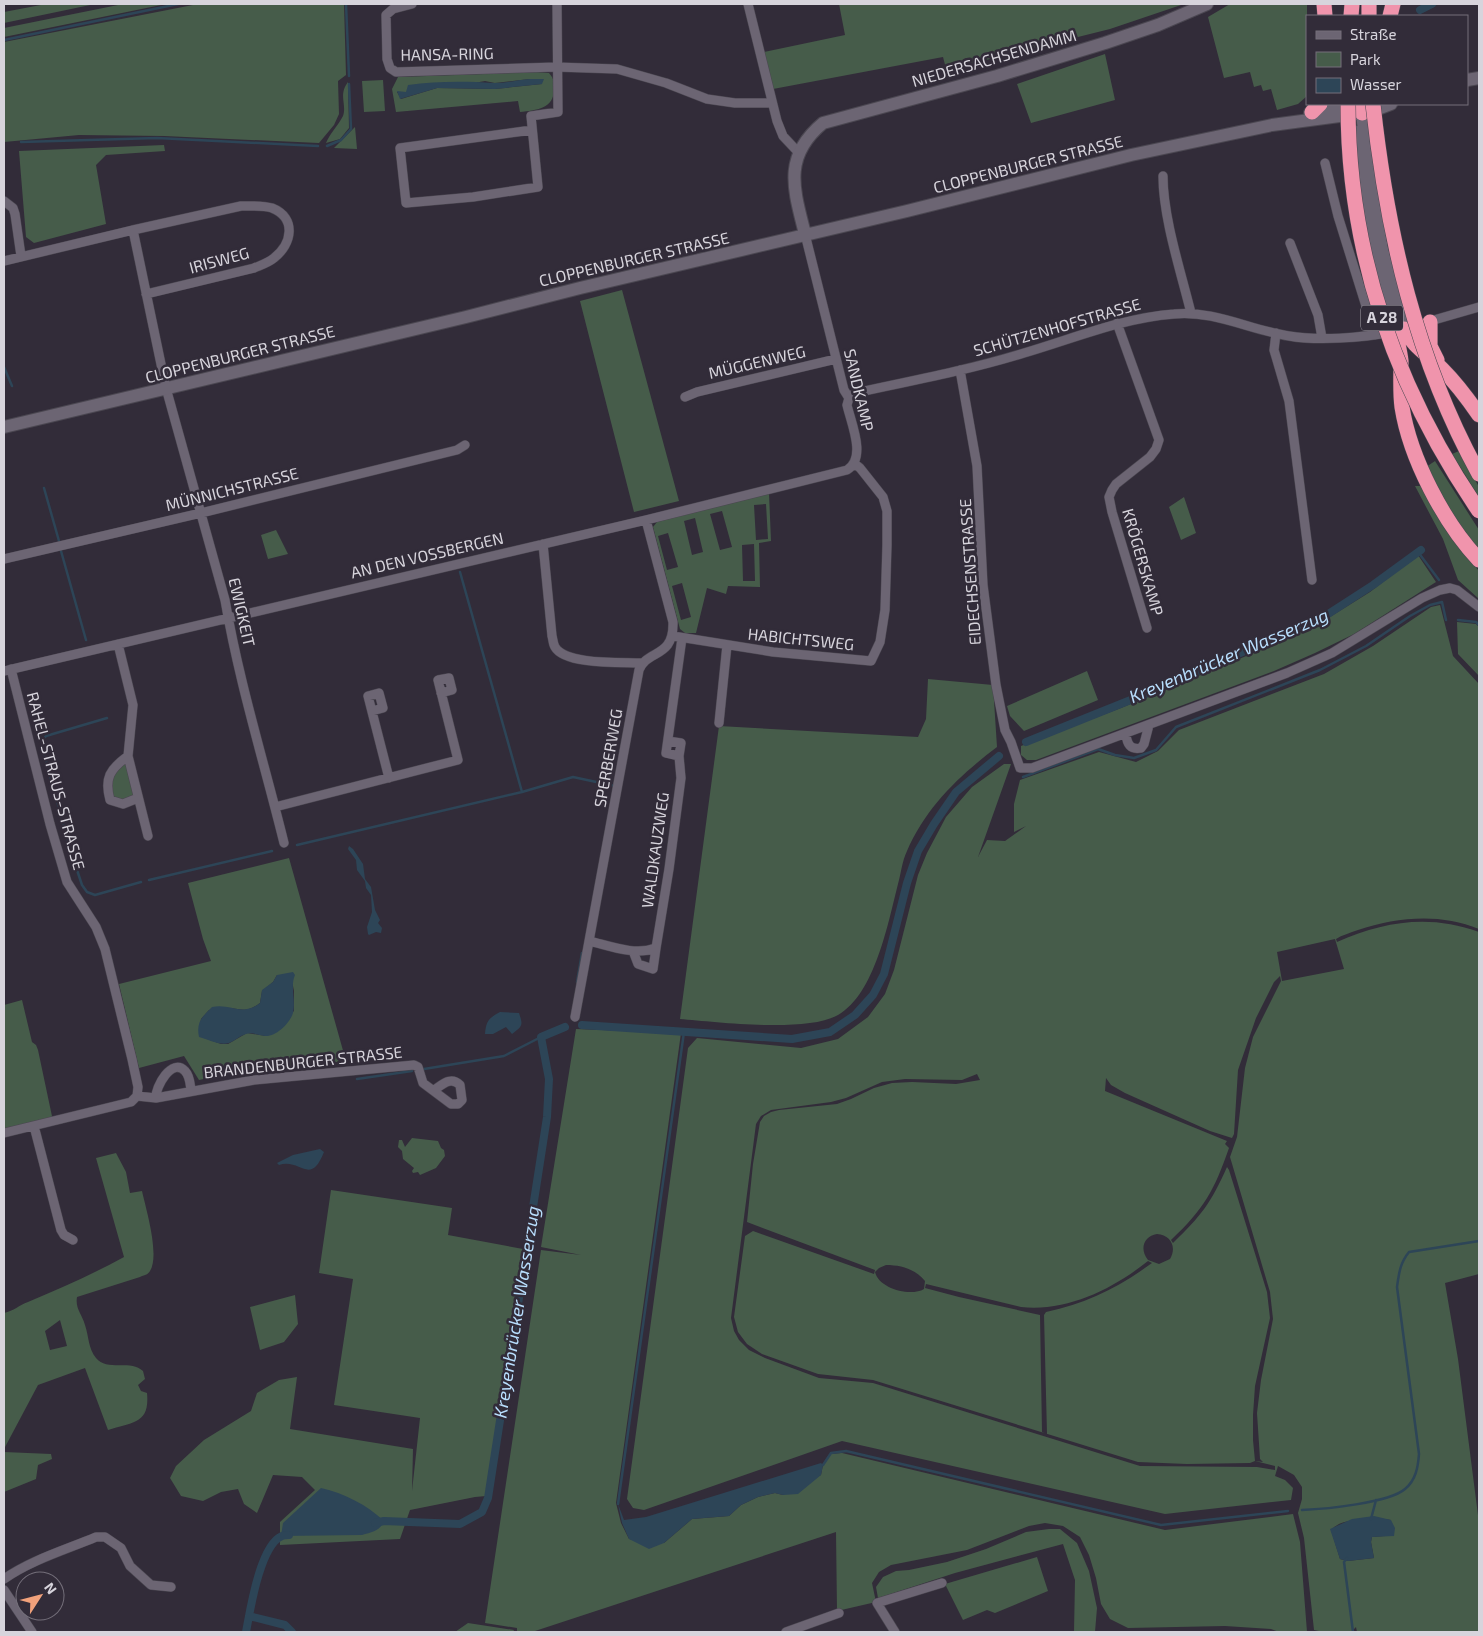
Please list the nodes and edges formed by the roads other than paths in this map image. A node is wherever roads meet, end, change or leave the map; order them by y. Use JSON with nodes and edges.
{"nodes":[{"id":1,"x":412,"y":4,"type":"edge"},
{"id":2,"x":557,"y":4,"type":"edge"},
{"id":3,"x":748,"y":4,"type":"edge"},
{"id":4,"x":1207,"y":4,"type":"edge"},
{"id":5,"x":556,"y":67,"type":"junction"},
{"id":6,"x":772,"y":103,"type":"junction"},
{"id":7,"x":1388,"y":105,"type":"edge"},
{"id":8,"x":1358,"y":106,"type":"edge"},
{"id":9,"x":1316,"y":108,"type":"edge"},
{"id":10,"x":1272,"y":125,"type":"junction"},
{"id":11,"x":532,"y":130,"type":"junction"},
{"id":12,"x":798,"y":152,"type":"junction"},
{"id":13,"x":1326,"y":163,"type":"dead end"},
{"id":14,"x":1163,"y":176,"type":"dead end"},
{"id":15,"x":4,"y":201,"type":"edge"},
{"id":16,"x":133,"y":230,"type":"junction"},
{"id":17,"x":805,"y":234,"type":"junction"},
{"id":18,"x":1290,"y":243,"type":"dead end"},
{"id":19,"x":22,"y":256,"type":"junction"},
{"id":20,"x":4,"y":261,"type":"edge"},
{"id":21,"x":146,"y":294,"type":"junction"},
{"id":22,"x":1479,"y":307,"type":"edge"},
{"id":23,"x":1191,"y":313,"type":"junction"},
{"id":24,"x":1430,"y":322,"type":"junction"},
{"id":25,"x":1117,"y":323,"type":"junction"},
{"id":26,"x":1400,"y":330,"type":"junction"},
{"id":27,"x":1276,"y":333,"type":"junction"},
{"id":28,"x":1375,"y":335,"type":"junction"},
{"id":29,"x":1322,"y":338,"type":"junction"},
{"id":30,"x":836,"y":359,"type":"junction"},
{"id":31,"x":1441,"y":368,"type":"junction"},
{"id":32,"x":960,"y":370,"type":"junction"},
{"id":33,"x":166,"y":388,"type":"junction"},
{"id":34,"x":685,"y":397,"type":"dead end"},
{"id":35,"x":849,"y":398,"type":"junction"},
{"id":36,"x":1479,"y":415,"type":"edge"},
{"id":37,"x":4,"y":428,"type":"edge"},
{"id":38,"x":465,"y":444,"type":"dead end"},
{"id":39,"x":855,"y":464,"type":"junction"},
{"id":40,"x":1479,"y":474,"type":"edge"},
{"id":41,"x":1479,"y":511,"type":"edge"},
{"id":42,"x":201,"y":513,"type":"junction"},
{"id":43,"x":646,"y":520,"type":"junction"},
{"id":44,"x":543,"y":544,"type":"junction"},
{"id":45,"x":4,"y":559,"type":"edge"},
{"id":46,"x":1479,"y":560,"type":"edge"},
{"id":47,"x":1312,"y":580,"type":"dead end"},
{"id":48,"x":1479,"y":607,"type":"edge"},
{"id":49,"x":228,"y":618,"type":"junction"},
{"id":50,"x":1147,"y":628,"type":"dead end"},
{"id":51,"x":678,"y":637,"type":"junction"},
{"id":52,"x":118,"y":644,"type":"junction"},
{"id":53,"x":727,"y":645,"type":"junction"},
{"id":54,"x":642,"y":663,"type":"junction"},
{"id":55,"x":8,"y":670,"type":"edge"},
{"id":56,"x":441,"y":693,"type":"dead end"},
{"id":57,"x":372,"y":711,"type":"dead end"},
{"id":58,"x":719,"y":723,"type":"dead end"},
{"id":59,"x":1149,"y":725,"type":"junction"},
{"id":60,"x":1126,"y":734,"type":"junction"},
{"id":61,"x":128,"y":756,"type":"junction"},
{"id":62,"x":389,"y":778,"type":"junction"},
{"id":63,"x":138,"y":798,"type":"junction"},
{"id":64,"x":275,"y":807,"type":"junction"},
{"id":65,"x":148,"y":836,"type":"dead end"},
{"id":66,"x":284,"y":843,"type":"dead end"},
{"id":67,"x":589,"y":941,"type":"junction"},
{"id":68,"x":656,"y":948,"type":"junction"},
{"id":69,"x":633,"y":951,"type":"junction"},
{"id":70,"x":575,"y":1017,"type":"dead end"},
{"id":71,"x":191,"y":1090,"type":"junction"},
{"id":72,"x":434,"y":1090,"type":"dead end"},
{"id":73,"x":137,"y":1096,"type":"junction"},
{"id":74,"x":156,"y":1098,"type":"junction"},
{"id":75,"x":34,"y":1126,"type":"junction"},
{"id":76,"x":4,"y":1134,"type":"edge"},
{"id":77,"x":73,"y":1240,"type":"dead end"},
{"id":78,"x":4,"y":1580,"type":"edge"},
{"id":79,"x":942,"y":1583,"type":"dead end"},
{"id":80,"x":171,"y":1587,"type":"dead end"},
{"id":81,"x":4,"y":1590,"type":"edge"},
{"id":82,"x":839,"y":1613,"type":"dead end"},
{"id":83,"x":32,"y":1632,"type":"edge"},
{"id":84,"x":786,"y":1632,"type":"edge"},
{"id":85,"x":895,"y":1632,"type":"edge"}],
"edges":[{"from":1,"to":5,"type":"street","name":"HANSA-RING"},
{"from":2,"to":5,"type":"street"},
{"from":3,"to":6,"type":"street"},
{"from":4,"to":12,"type":"main road","name":"NIEDERSACHSENDAMM"},
{"from":5,"to":6,"type":"street","name":"HANSA-RING"},
{"from":5,"to":11,"type":"street"},
{"from":6,"to":12,"type":"street"},
{"from":7,"to":8,"type":"main road","name":"CLOPPENBURGER STRASSE"},
{"from":8,"to":9,"type":"main road","name":"CLOPPENBURGER STRASSE"},
{"from":8,"to":10,"type":"main road","name":"CLOPPENBURGER STRASSE"},
{"from":8,"to":26,"type":"main road"},
{"from":8,"to":40,"type":"highway","number":"A 28","bridge":true},
{"from":8,"to":41,"type":"highway","number":"A 28","bridge":true},
{"from":9,"to":10,"type":"main road","name":"CLOPPENBURGER STRASSE"},
{"from":10,"to":17,"type":"main road","name":"CLOPPENBURGER STRASSE"},
{"from":11,"to":11,"type":"street"},
{"from":12,"to":17,"type":"main road"},
{"from":13,"to":28,"type":"street"},
{"from":14,"to":23,"type":"street"},
{"from":15,"to":19,"type":"street"},
{"from":16,"to":19,"type":"street","name":"IRISWEG"},
{"from":16,"to":21,"type":"street","name":"EWIGKEIT"},
{"from":16,"to":21,"type":"street","name":"IRISWEG"},
{"from":17,"to":30,"type":"street","name":"SANDKAMP"},
{"from":17,"to":33,"type":"main road","name":"CLOPPENBURGER STRASSE"},
{"from":18,"to":29,"type":"street"},
{"from":19,"to":20,"type":"street","name":"IRISWEG"},
{"from":21,"to":33,"type":"street","name":"EWIGKEIT"},
{"from":22,"to":24,"type":"street","name":"SCHÜTZENHOFSTRASSE"},
{"from":23,"to":25,"type":"street","name":"SCHÜTZENHOFSTRASSE"},
{"from":23,"to":27,"type":"street","name":"SCHÜTZENHOFSTRASSE"},
{"from":24,"to":26,"type":"street","name":"SCHÜTZENHOFSTRASSE"},
{"from":24,"to":31,"type":"highway"},
{"from":25,"to":32,"type":"street","name":"SCHÜTZENHOFSTRASSE"},
{"from":25,"to":50,"type":"street","name":"KRÖGERSKAMP"},
{"from":26,"to":28,"type":"street","name":"SCHÜTZENHOFSTRASSE"},
{"from":26,"to":31,"type":"highway"},
{"from":26,"to":46,"type":"highway"},
{"from":27,"to":29,"type":"street","name":"SCHÜTZENHOFSTRASSE"},
{"from":27,"to":47,"type":"street"},
{"from":28,"to":29,"type":"street","name":"SCHÜTZENHOFSTRASSE"},
{"from":30,"to":34,"type":"street","name":"MÜGGENWEG"},
{"from":30,"to":35,"type":"street","name":"SANDKAMP"},
{"from":31,"to":36,"type":"highway"},
{"from":32,"to":35,"type":"street","name":"SCHÜTZENHOFSTRASSE"},
{"from":32,"to":60,"type":"street","name":"EIDECHSENSTRASSE"},
{"from":33,"to":37,"type":"main road","name":"CLOPPENBURGER STRASSE"},
{"from":33,"to":42,"type":"street","name":"EWIGKEIT"},
{"from":35,"to":39,"type":"street","name":"SANDKAMP"},
{"from":38,"to":42,"type":"street","name":"MÜNNICHSTRASSE"},
{"from":39,"to":43,"type":"street","name":"AN DEN VOSSBERGEN"},
{"from":39,"to":53,"type":"street","name":"HABICHTSWEG"},
{"from":42,"to":45,"type":"street","name":"MÜNNICHSTRASSE"},
{"from":42,"to":49,"type":"street","name":"EWIGKEIT"},
{"from":43,"to":44,"type":"street","name":"AN DEN VOSSBERGEN"},
{"from":43,"to":51,"type":"street"},
{"from":44,"to":49,"type":"street","name":"AN DEN VOSSBERGEN"},
{"from":44,"to":54,"type":"street"},
{"from":48,"to":59,"type":"street"},
{"from":49,"to":52,"type":"street","name":"AN DEN VOSSBERGEN"},
{"from":49,"to":64,"type":"street","name":"EWIGKEIT"},
{"from":51,"to":53,"type":"street","name":"HABICHTSWEG"},
{"from":51,"to":54,"type":"street"},
{"from":51,"to":68,"type":"street","name":"WALDKAUZWEG"},
{"from":52,"to":55,"type":"street","name":"AN DEN VOSSBERGEN"},
{"from":52,"to":61,"type":"street"},
{"from":53,"to":58,"type":"street","name":"HABICHTSWEG"},
{"from":54,"to":67,"type":"street","name":"SPERBERWEG"},
{"from":55,"to":73,"type":"street","name":"RAHEL-STRAUS-STRASSE"},
{"from":56,"to":62,"type":"street"},
{"from":57,"to":62,"type":"street"},
{"from":59,"to":60,"type":"street"},
{"from":59,"to":60,"type":"street"},
{"from":61,"to":63,"type":"street"},
{"from":61,"to":63,"type":"street"},
{"from":62,"to":64,"type":"street"},
{"from":63,"to":65,"type":"street"},
{"from":64,"to":66,"type":"street","name":"EWIGKEIT"},
{"from":67,"to":69,"type":"street"},
{"from":67,"to":70,"type":"street","name":"SPERBERWEG"},
{"from":68,"to":69,"type":"street"},
{"from":68,"to":69,"type":"street","name":"WALDKAUZWEG"},
{"from":71,"to":72,"type":"street","name":"BRANDENBURGER STRASSE"},
{"from":71,"to":74,"type":"street","name":"BRANDENBURGER STRASSE"},
{"from":71,"to":74,"type":"street","name":"BRANDENBURGER STRASSE"},
{"from":73,"to":74,"type":"street","name":"BRANDENBURGER STRASSE"},
{"from":73,"to":75,"type":"street"},
{"from":75,"to":76,"type":"street"},
{"from":75,"to":77,"type":"street"},
{"from":78,"to":80,"type":"street"},
{"from":79,"to":85,"type":"street"},
{"from":81,"to":83,"type":"street"},
{"from":82,"to":84,"type":"street"}]}
